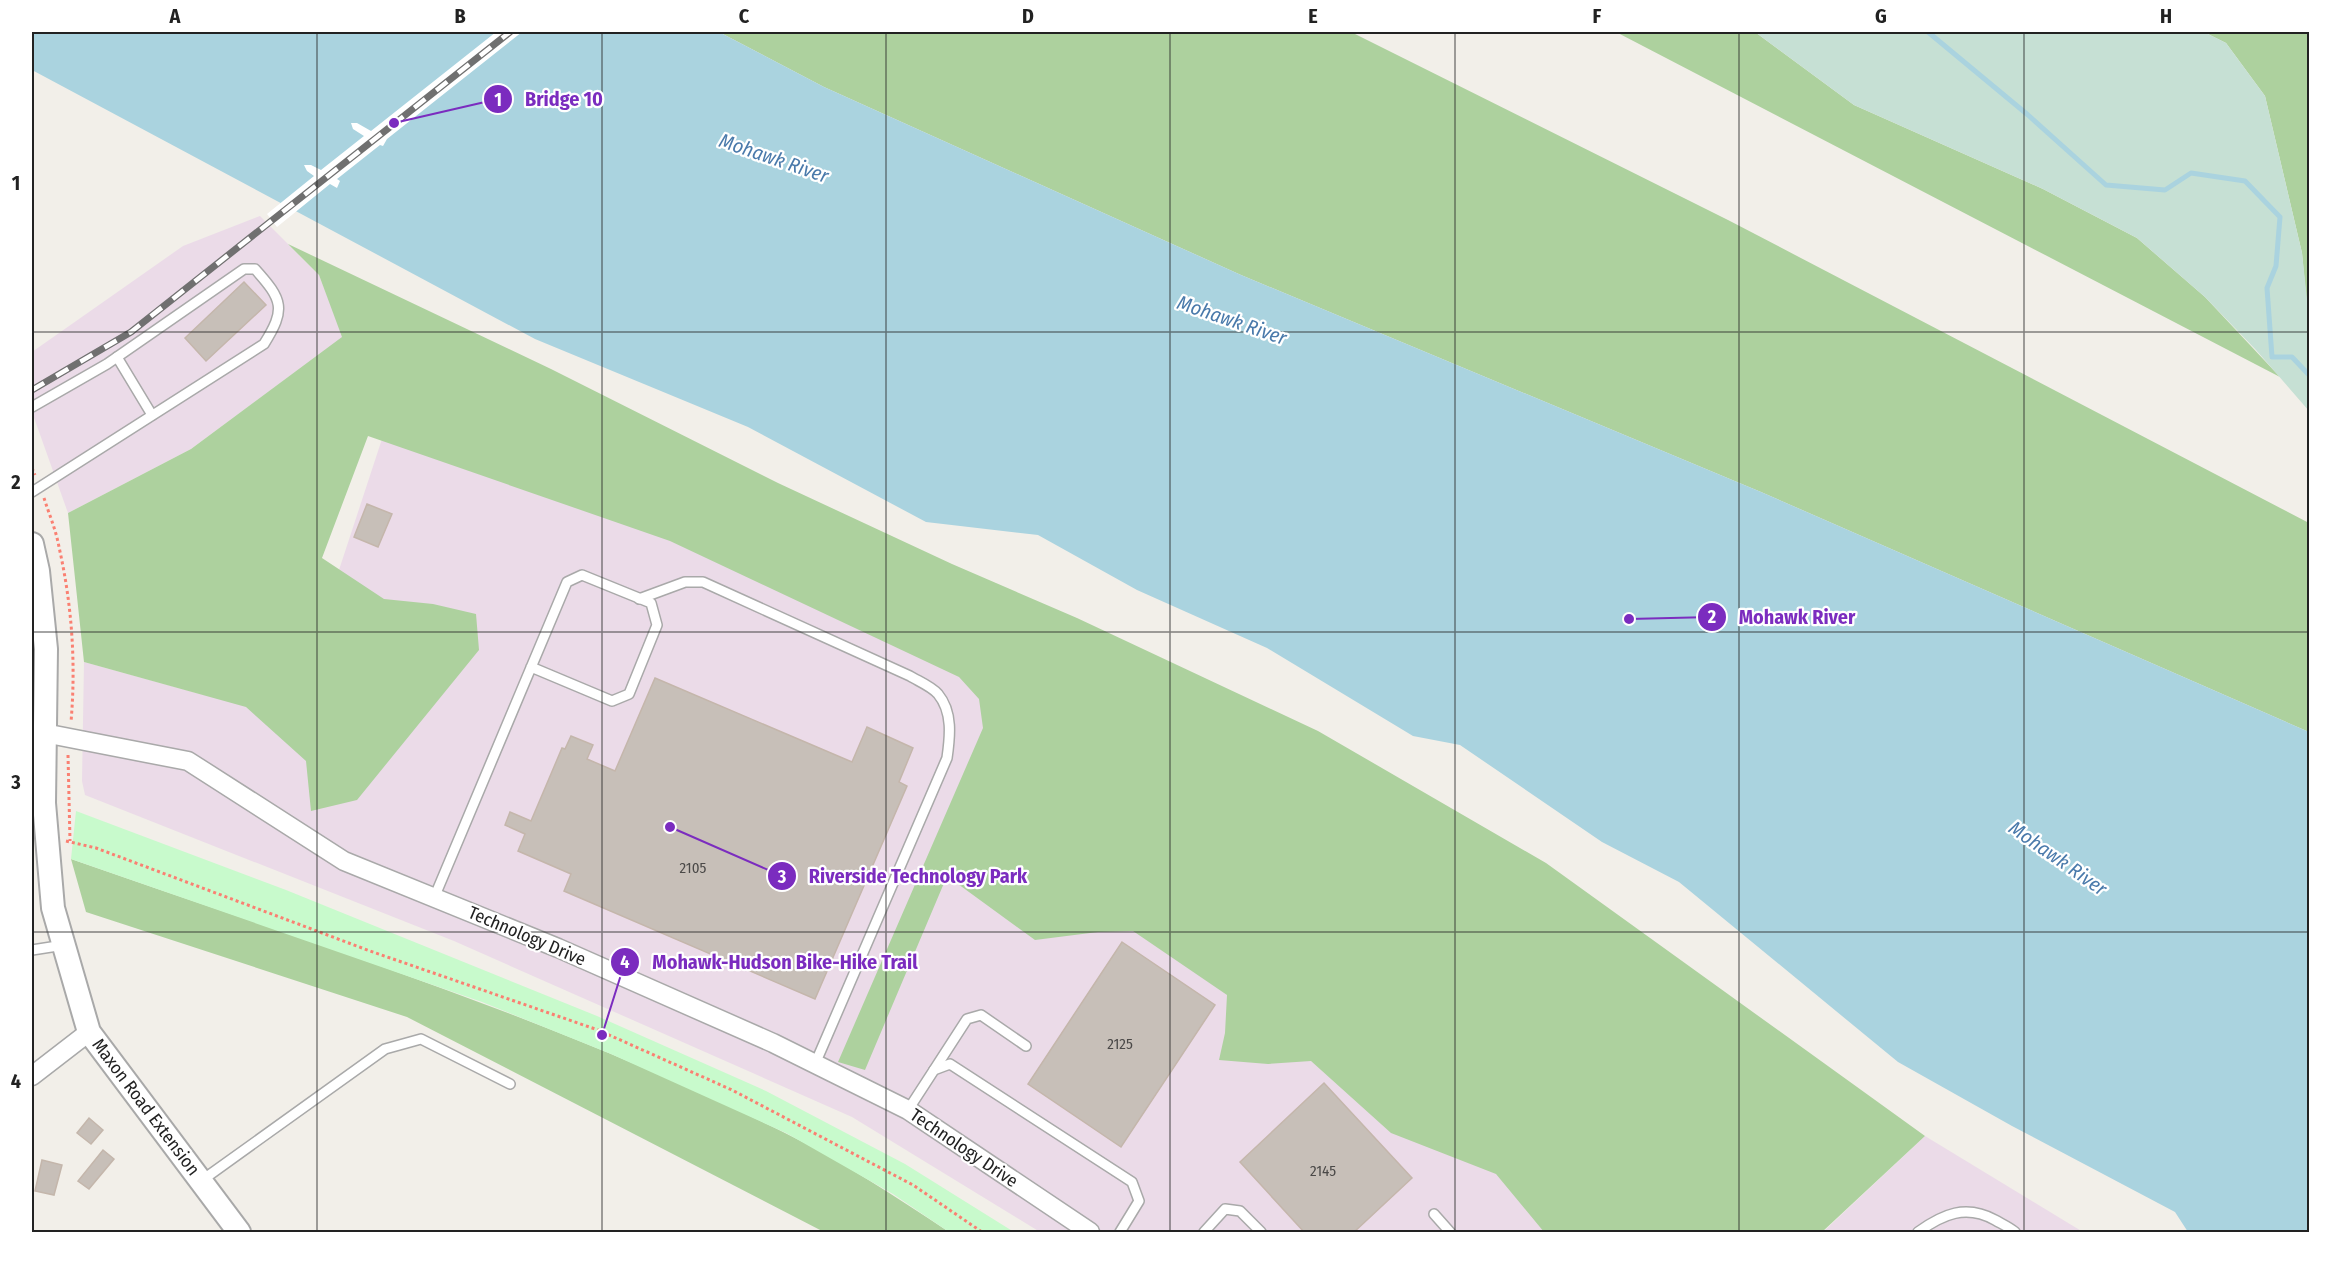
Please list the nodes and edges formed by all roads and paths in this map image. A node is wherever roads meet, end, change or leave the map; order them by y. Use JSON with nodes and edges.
{"nodes":[{"id":1,"x":117,"y":357,"type":"junction"},
{"id":2,"x":32,"y":408,"type":"edge"},
{"id":3,"x":152,"y":415,"type":"junction"},
{"id":4,"x":32,"y":492,"type":"edge"},
{"id":5,"x":32,"y":545,"type":"edge"},
{"id":6,"x":639,"y":599,"type":"junction"},
{"id":7,"x":531,"y":667,"type":"junction"},
{"id":8,"x":44,"y":733,"type":"junction"},
{"id":9,"x":67,"y":770,"type":"dead end"},
{"id":10,"x":434,"y":898,"type":"junction"},
{"id":11,"x":64,"y":945,"type":"junction"},
{"id":12,"x":32,"y":950,"type":"edge"},
{"id":13,"x":89,"y":1032,"type":"junction"},
{"id":14,"x":1026,"y":1046,"type":"dead end"},
{"id":15,"x":815,"y":1064,"type":"junction"},
{"id":16,"x":934,"y":1070,"type":"junction"},
{"id":17,"x":32,"y":1076,"type":"edge"},
{"id":18,"x":510,"y":1084,"type":"dead end"},
{"id":19,"x":908,"y":1110,"type":"junction"},
{"id":20,"x":201,"y":1181,"type":"junction"},
{"id":21,"x":1434,"y":1214,"type":"dead end"},
{"id":22,"x":239,"y":1233,"type":"edge"},
{"id":23,"x":982,"y":1233,"type":"edge"},
{"id":24,"x":1090,"y":1233,"type":"edge"},
{"id":25,"x":1120,"y":1233,"type":"edge"},
{"id":26,"x":1204,"y":1233,"type":"edge"},
{"id":27,"x":1261,"y":1233,"type":"edge"},
{"id":28,"x":1450,"y":1233,"type":"edge"},
{"id":29,"x":1918,"y":1233,"type":"edge"},
{"id":30,"x":2014,"y":1233,"type":"edge"}],
"edges":[{"from":1,"to":2,"type":"lane"},
{"from":1,"to":3,"type":"lane"},
{"from":1,"to":3,"type":"lane"},
{"from":3,"to":4,"type":"lane"},
{"from":5,"to":8,"type":"street","name":"Maxon Road Extension"},
{"from":6,"to":7,"type":"lane"},
{"from":6,"to":7,"type":"lane"},
{"from":6,"to":15,"type":"lane"},
{"from":7,"to":10,"type":"lane"},
{"from":8,"to":10,"type":"street","name":"Technology Drive"},
{"from":8,"to":11,"type":"street","name":"Maxon Road Extension"},
{"from":9,"to":23,"type":"path"},
{"from":10,"to":15,"type":"street","name":"Technology Drive"},
{"from":11,"to":12,"type":"lane"},
{"from":11,"to":13,"type":"street","name":"Maxon Road Extension"},
{"from":13,"to":17,"type":"street"},
{"from":13,"to":20,"type":"street","name":"Maxon Road Extension"},
{"from":14,"to":16,"type":"lane"},
{"from":15,"to":19,"type":"street","name":"Technology Drive"},
{"from":16,"to":19,"type":"lane"},
{"from":16,"to":25,"type":"lane"},
{"from":18,"to":20,"type":"lane"},
{"from":19,"to":24,"type":"street","name":"Technology Drive"},
{"from":20,"to":22,"type":"street","name":"Maxon Road Extension"},
{"from":21,"to":28,"type":"lane"},
{"from":26,"to":27,"type":"lane"},
{"from":29,"to":30,"type":"lane"}]}
